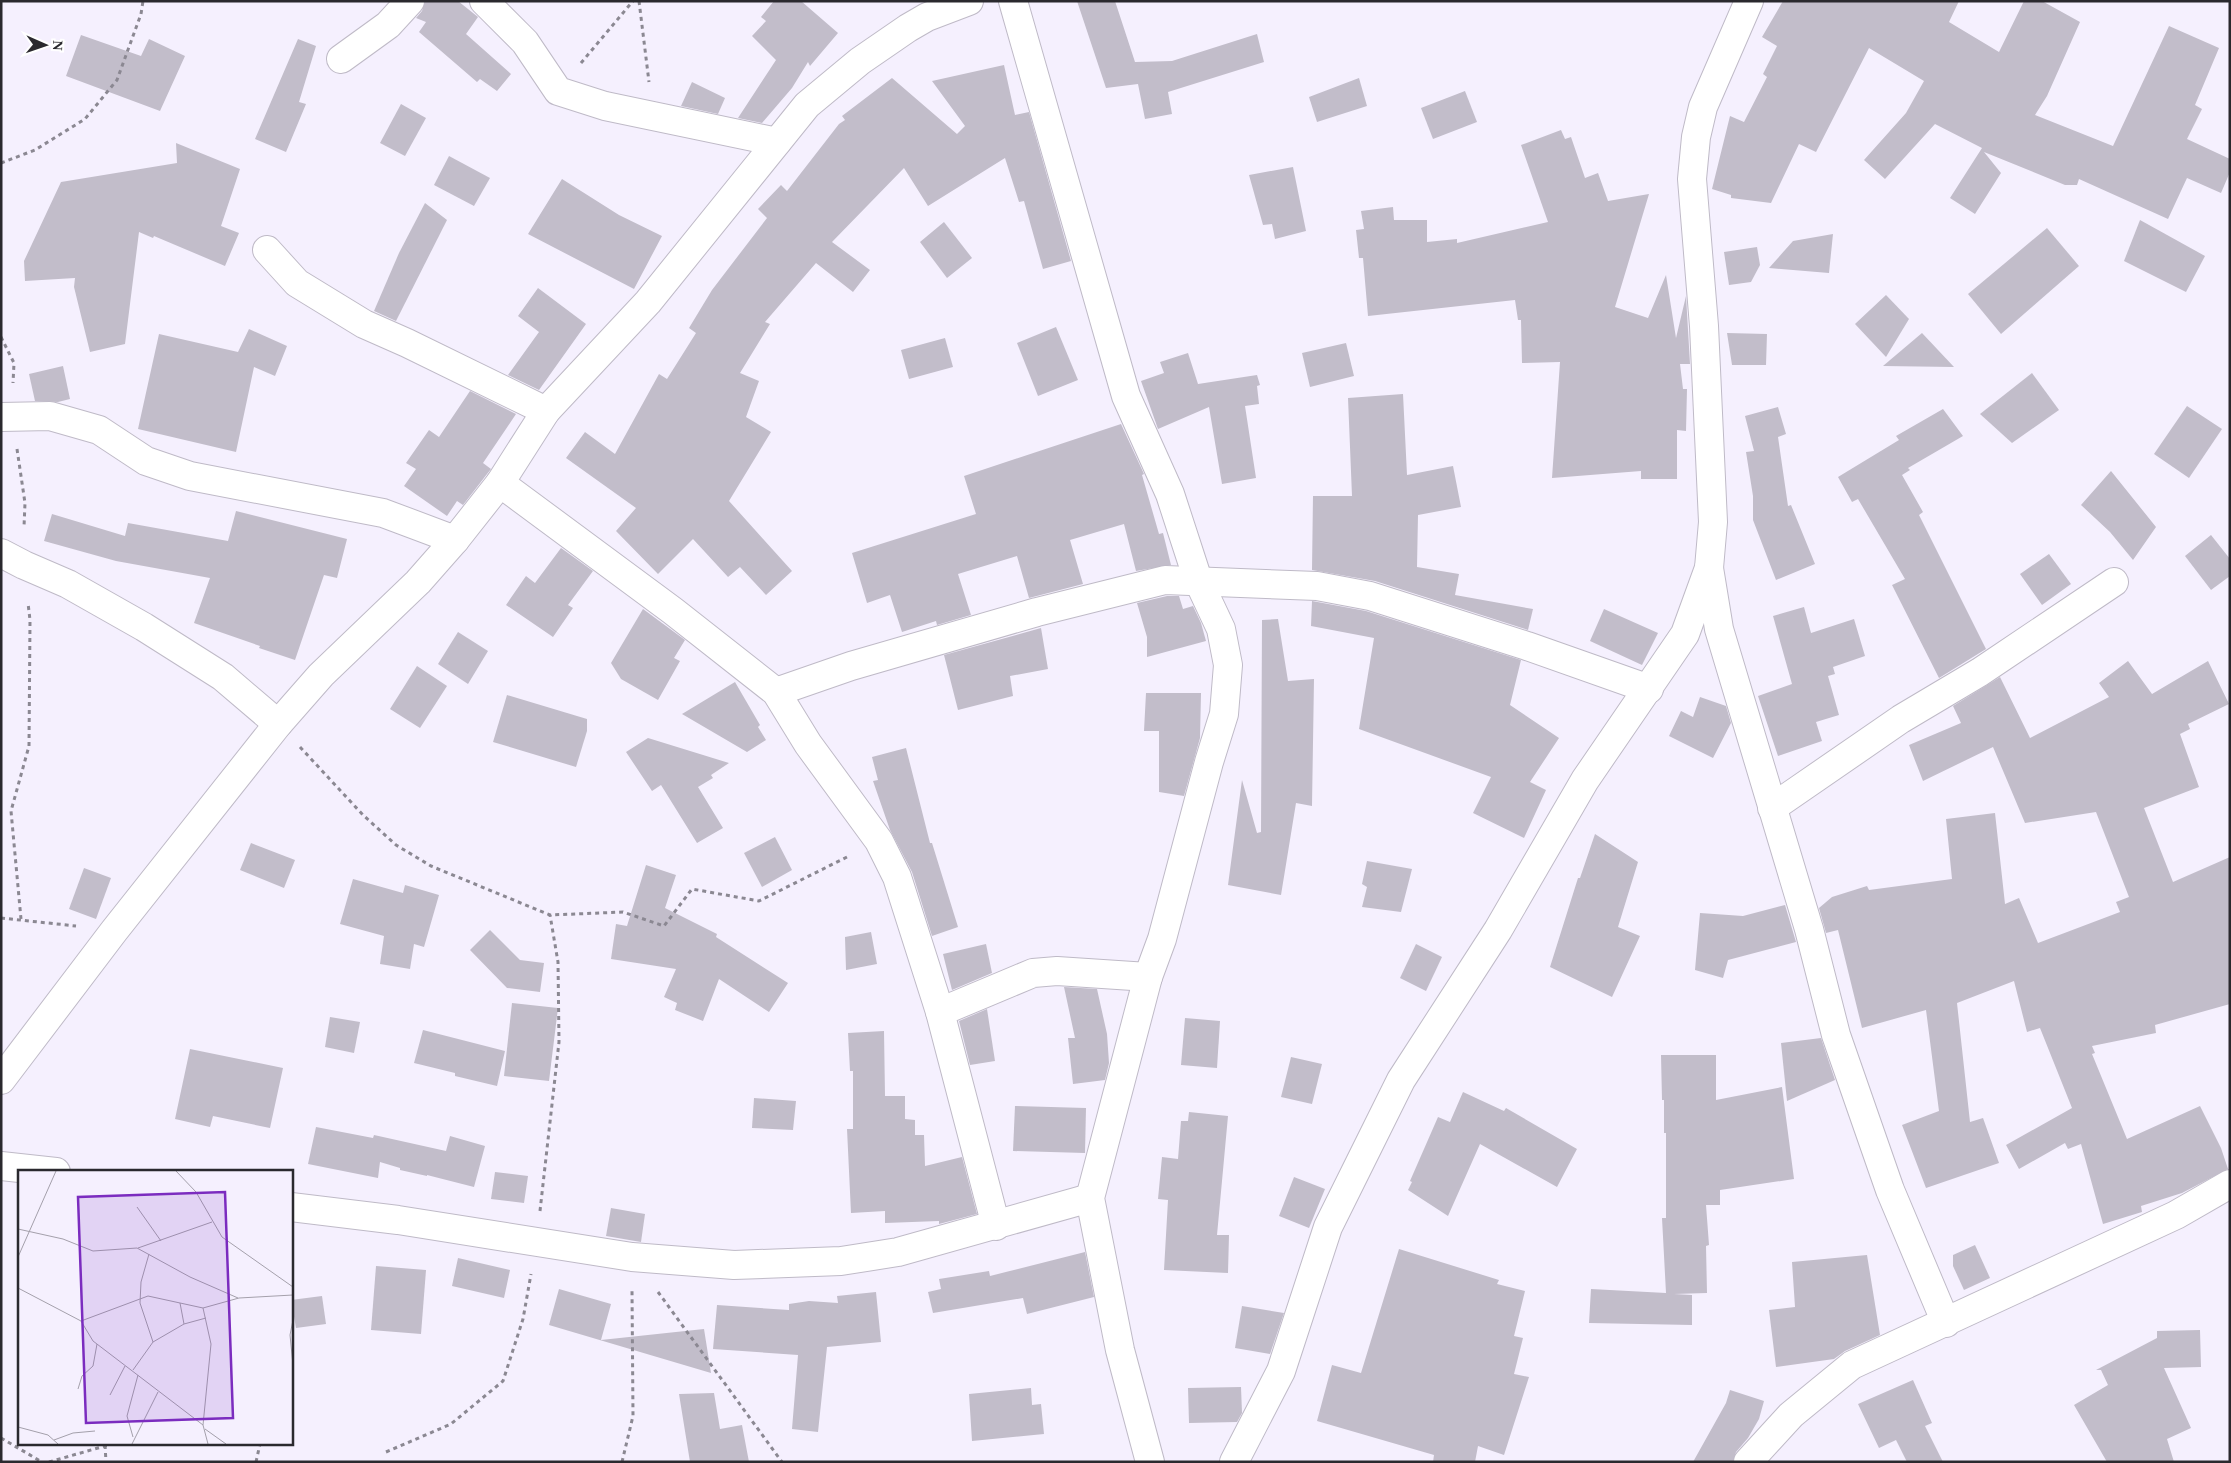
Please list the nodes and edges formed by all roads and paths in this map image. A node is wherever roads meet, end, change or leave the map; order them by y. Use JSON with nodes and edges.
{"nodes":[{"id":1,"x":143,"y":1,"type":"edge"},
{"id":2,"x":410,"y":1,"type":"edge"},
{"id":3,"x":484,"y":1,"type":"edge"},
{"id":4,"x":633,"y":1,"type":"edge"},
{"id":5,"x":639,"y":1,"type":"edge"},
{"id":6,"x":969,"y":1,"type":"edge"},
{"id":7,"x":1014,"y":1,"type":"edge"},
{"id":8,"x":1749,"y":1,"type":"edge"},
{"id":9,"x":341,"y":59,"type":"dead end"},
{"id":10,"x":558,"y":91,"type":"junction"},
{"id":11,"x":653,"y":117,"type":"junction"},
{"id":12,"x":777,"y":142,"type":"junction"},
{"id":13,"x":1,"y":163,"type":"edge"},
{"id":14,"x":267,"y":250,"type":"dead end"},
{"id":15,"x":546,"y":411,"type":"junction"},
{"id":16,"x":1,"y":417,"type":"edge"},
{"id":17,"x":500,"y":483,"type":"junction"},
{"id":18,"x":455,"y":540,"type":"junction"},
{"id":19,"x":12,"y":559,"type":"edge"},
{"id":20,"x":1708,"y":568,"type":"junction"},
{"id":21,"x":1198,"y":580,"type":"junction"},
{"id":22,"x":2114,"y":582,"type":"dead end"},
{"id":23,"x":1649,"y":689,"type":"junction"},
{"id":24,"x":776,"y":692,"type":"junction"},
{"id":25,"x":278,"y":724,"type":"junction"},
{"id":26,"x":1772,"y":808,"type":"junction"},
{"id":27,"x":879,"y":841,"type":"junction"},
{"id":28,"x":550,"y":915,"type":"junction"},
{"id":29,"x":1,"y":918,"type":"edge"},
{"id":30,"x":21,"y":919,"type":"junction"},
{"id":31,"x":114,"y":931,"type":"junction"},
{"id":32,"x":1148,"y":977,"type":"junction"},
{"id":33,"x":940,"y":1012,"type":"junction"},
{"id":34,"x":1,"y":1080,"type":"edge"},
{"id":35,"x":1,"y":1166,"type":"edge"},
{"id":36,"x":38,"y":1170,"type":"edge"},
{"id":37,"x":2230,"y":1184,"type":"edge"},
{"id":38,"x":1090,"y":1198,"type":"junction"},
{"id":39,"x":292,"y":1207,"type":"edge"},
{"id":40,"x":996,"y":1226,"type":"junction"},
{"id":41,"x":536,"y":1241,"type":"junction"},
{"id":42,"x":632,"y":1257,"type":"junction"},
{"id":43,"x":1946,"y":1323,"type":"junction"},
{"id":44,"x":1,"y":1438,"type":"edge"},
{"id":45,"x":102,"y":1446,"type":"edge"},
{"id":46,"x":105,"y":1446,"type":"edge"},
{"id":47,"x":259,"y":1446,"type":"edge"},
{"id":48,"x":386,"y":1452,"type":"dead end"},
{"id":49,"x":42,"y":1462,"type":"edge"},
{"id":50,"x":49,"y":1462,"type":"edge"},
{"id":51,"x":106,"y":1462,"type":"edge"},
{"id":52,"x":256,"y":1462,"type":"edge"},
{"id":53,"x":622,"y":1462,"type":"edge"},
{"id":54,"x":782,"y":1462,"type":"edge"},
{"id":55,"x":1150,"y":1462,"type":"edge"},
{"id":56,"x":1234,"y":1462,"type":"edge"},
{"id":57,"x":1748,"y":1462,"type":"edge"}],
"edges":[{"from":1,"to":13,"type":"path"},
{"from":2,"to":9,"type":"street"},
{"from":3,"to":10,"type":"street"},
{"from":4,"to":10,"type":"path"},
{"from":5,"to":11,"type":"path"},
{"from":6,"to":12,"type":"street"},
{"from":7,"to":21,"type":"street"},
{"from":8,"to":20,"type":"street"},
{"from":10,"to":11,"type":"street"},
{"from":11,"to":12,"type":"street"},
{"from":12,"to":15,"type":"street"},
{"from":14,"to":15,"type":"street"},
{"from":15,"to":17,"type":"street"},
{"from":16,"to":18,"type":"street"},
{"from":17,"to":18,"type":"street"},
{"from":17,"to":24,"type":"street"},
{"from":18,"to":25,"type":"street"},
{"from":19,"to":25,"type":"street"},
{"from":19,"to":30,"type":"path"},
{"from":20,"to":23,"type":"street"},
{"from":20,"to":26,"type":"street"},
{"from":21,"to":23,"type":"street"},
{"from":21,"to":24,"type":"street"},
{"from":21,"to":32,"type":"street"},
{"from":22,"to":26,"type":"street"},
{"from":23,"to":56,"type":"street"},
{"from":24,"to":27,"type":"street"},
{"from":25,"to":28,"type":"path"},
{"from":25,"to":31,"type":"street"},
{"from":26,"to":43,"type":"street"},
{"from":27,"to":28,"type":"path"},
{"from":27,"to":33,"type":"street"},
{"from":28,"to":41,"type":"path"},
{"from":29,"to":30,"type":"path"},
{"from":30,"to":31,"type":"path"},
{"from":31,"to":34,"type":"street"},
{"from":32,"to":33,"type":"street"},
{"from":32,"to":38,"type":"street"},
{"from":33,"to":40,"type":"street"},
{"from":35,"to":36,"type":"street"},
{"from":37,"to":43,"type":"street"},
{"from":38,"to":40,"type":"street"},
{"from":38,"to":55,"type":"street"},
{"from":39,"to":41,"type":"street"},
{"from":40,"to":42,"type":"street"},
{"from":41,"to":42,"type":"street"},
{"from":41,"to":48,"type":"path"},
{"from":42,"to":53,"type":"path"},
{"from":42,"to":54,"type":"path"},
{"from":43,"to":57,"type":"street"},
{"from":44,"to":49,"type":"path"},
{"from":45,"to":50,"type":"path"},
{"from":46,"to":51,"type":"path"},
{"from":47,"to":52,"type":"path"}]}
